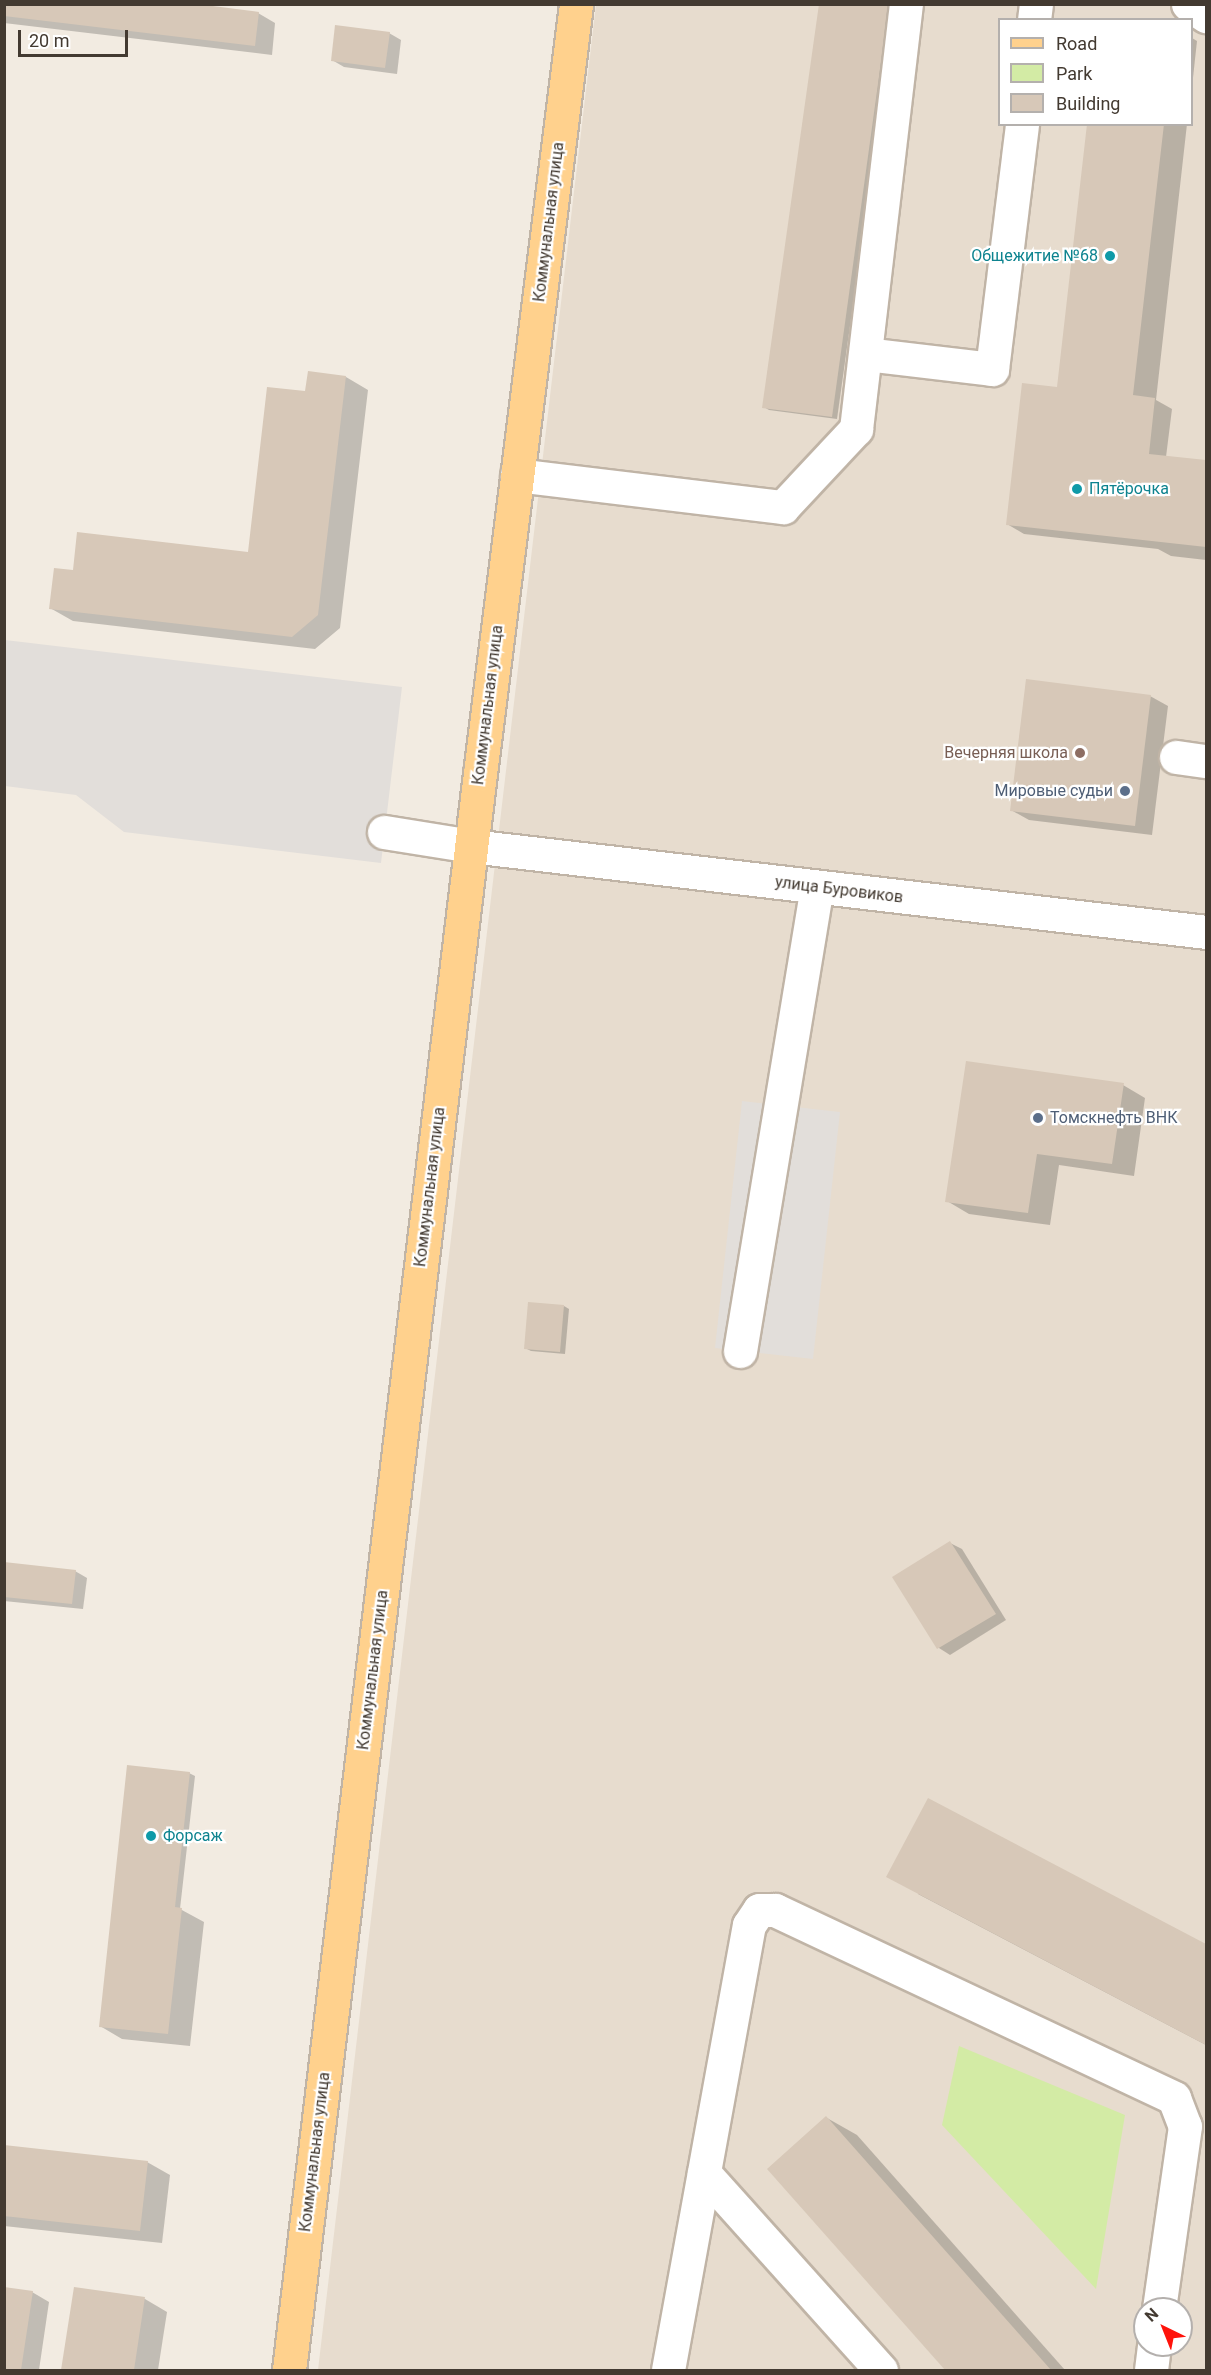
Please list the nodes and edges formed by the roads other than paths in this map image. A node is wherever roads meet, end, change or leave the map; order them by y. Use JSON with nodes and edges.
{"nodes":[{"id":1,"x":576,"y":4,"type":"edge"},
{"id":2,"x":906,"y":4,"type":"edge"},
{"id":3,"x":1188,"y":4,"type":"edge"},
{"id":4,"x":1206,"y":16,"type":"edge"},
{"id":5,"x":1022,"y":126,"type":"edge"},
{"id":6,"x":866,"y":354,"type":"junction"},
{"id":7,"x":517,"y":475,"type":"junction"},
{"id":8,"x":384,"y":832,"type":"dead end"},
{"id":9,"x":471,"y":846,"type":"junction"},
{"id":10,"x":818,"y":888,"type":"junction"},
{"id":11,"x":1206,"y":932,"type":"edge"},
{"id":12,"x":740,"y":1351,"type":"dead end"},
{"id":13,"x":704,"y":2173,"type":"junction"},
{"id":14,"x":1161,"y":2297,"type":"edge"},
{"id":15,"x":289,"y":2370,"type":"edge"},
{"id":16,"x":668,"y":2370,"type":"edge"},
{"id":17,"x":881,"y":2370,"type":"edge"}],
"edges":[{"from":1,"to":7,"type":"main road","name":"Коммунальная улица"},
{"from":2,"to":6,"type":"street"},
{"from":3,"to":4,"type":"street"},
{"from":5,"to":6,"type":"street"},
{"from":6,"to":7,"type":"street"},
{"from":7,"to":9,"type":"main road","name":"Коммунальная улица"},
{"from":8,"to":9,"type":"street","name":"улица Буровиков"},
{"from":9,"to":10,"type":"street","name":"улица Буровиков"},
{"from":9,"to":15,"type":"main road","name":"Коммунальная улица"},
{"from":10,"to":11,"type":"street","name":"улица Буровиков"},
{"from":10,"to":12,"type":"street"},
{"from":13,"to":14,"type":"street"},
{"from":13,"to":16,"type":"street"},
{"from":13,"to":17,"type":"street"}]}
